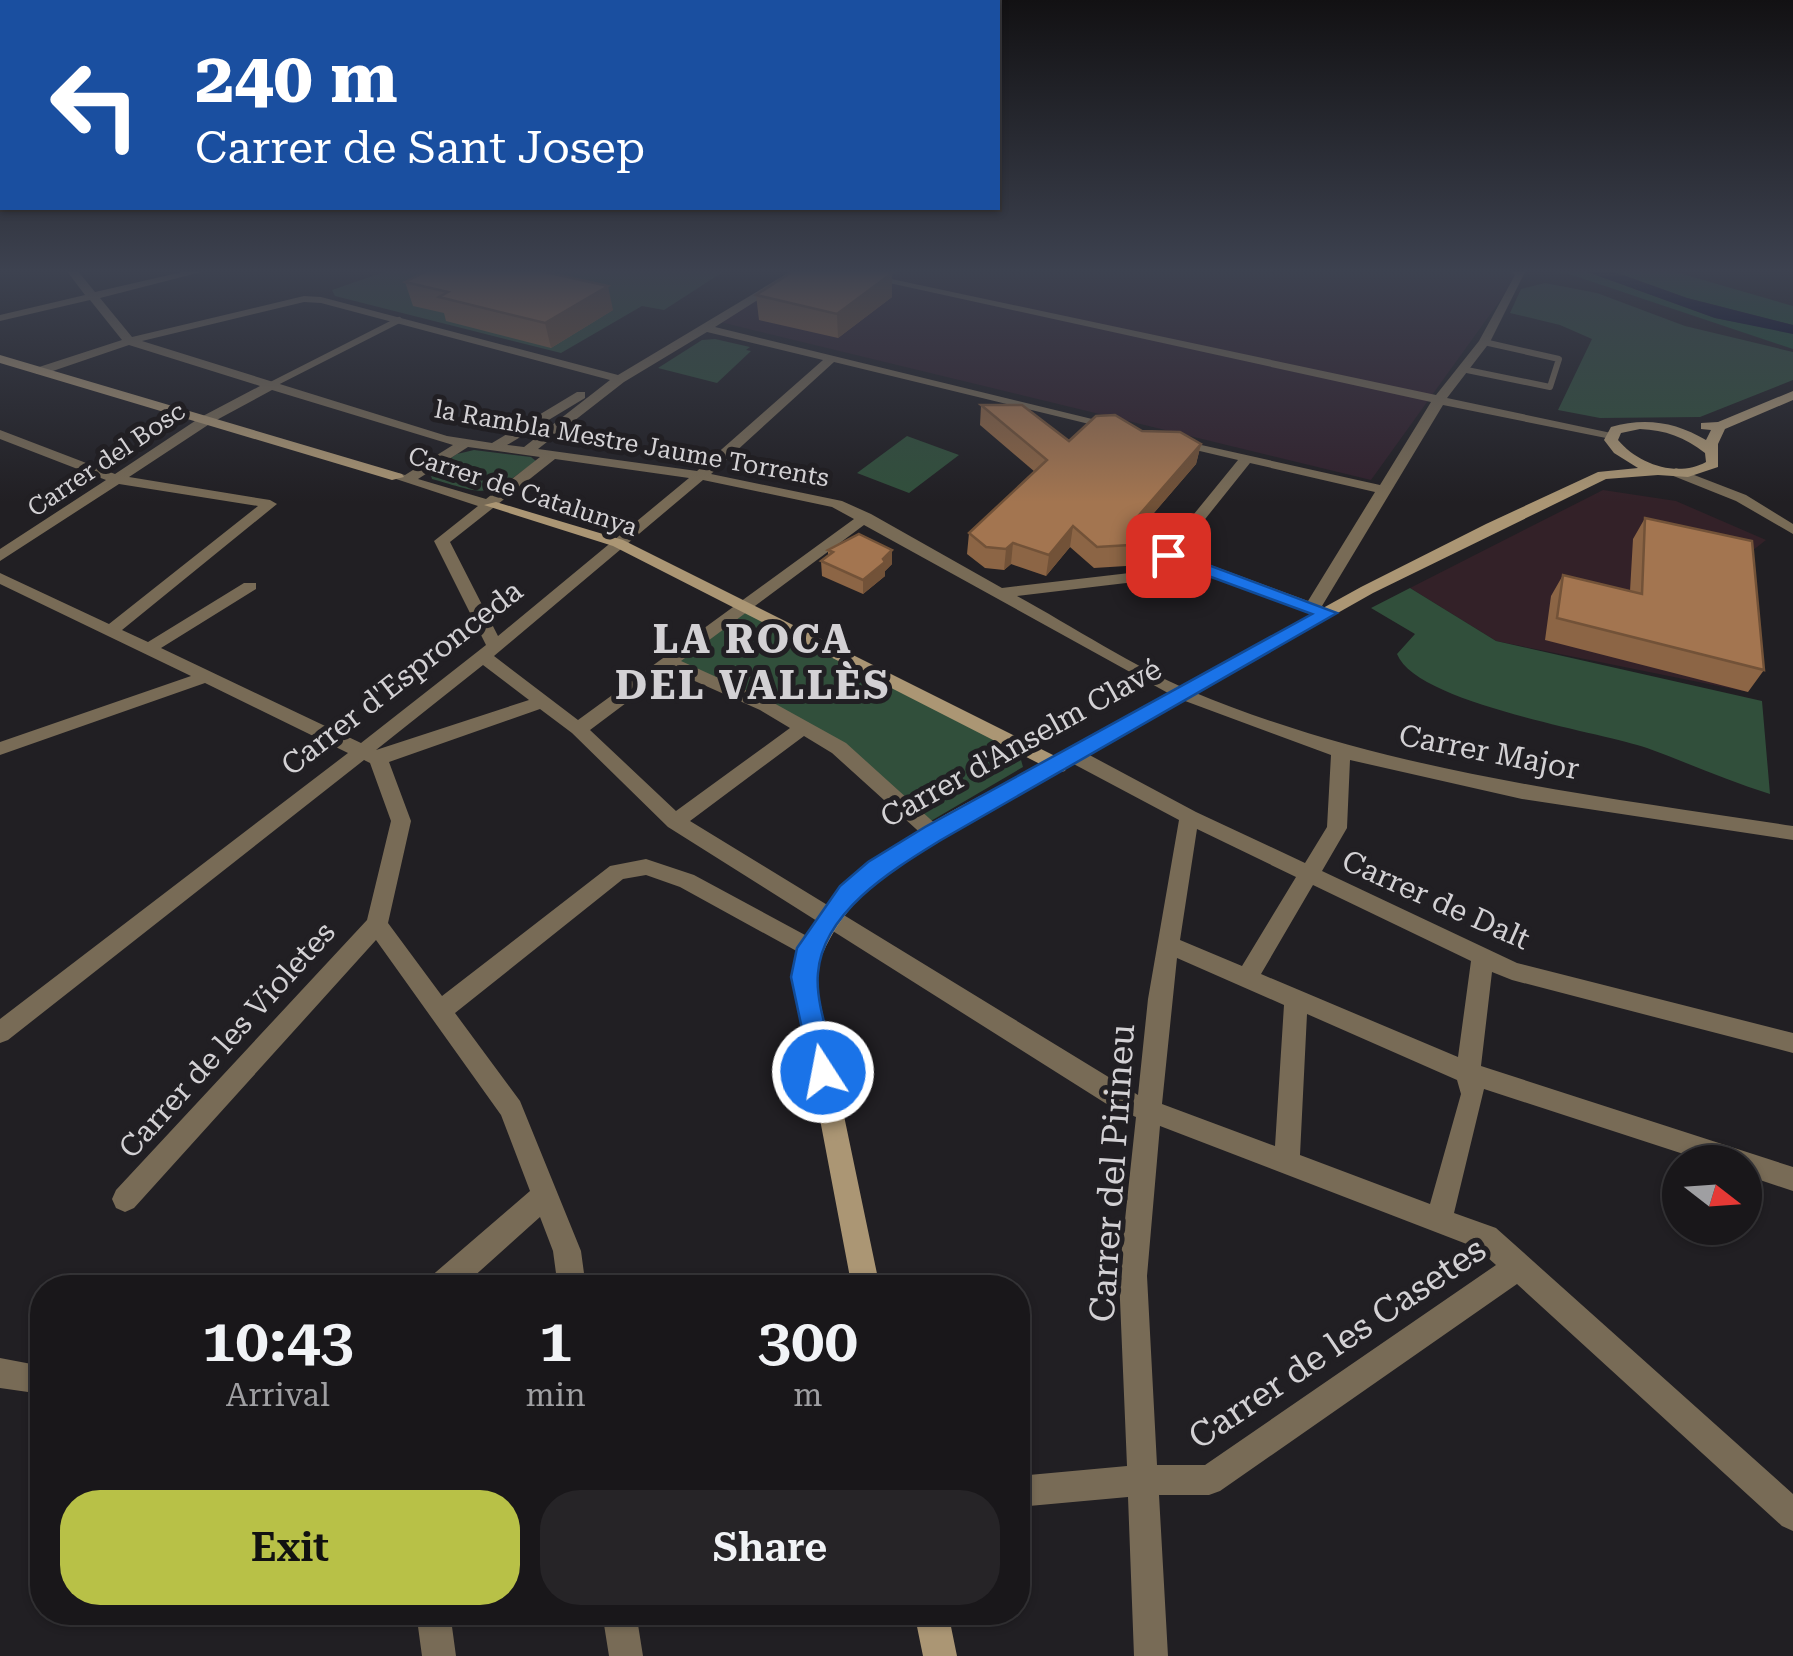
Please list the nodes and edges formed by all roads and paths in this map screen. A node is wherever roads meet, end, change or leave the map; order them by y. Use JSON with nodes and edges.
{"nodes":[{"id":1,"x":110,"y":347,"type":"edge"},
{"id":2,"x":149,"y":347,"type":"edge"},
{"id":3,"x":346,"y":347,"type":"edge"},
{"id":4,"x":503,"y":347,"type":"edge"},
{"id":5,"x":669,"y":347,"type":"edge"},
{"id":6,"x":781,"y":347,"type":"edge"},
{"id":7,"x":1194,"y":347,"type":"edge"},
{"id":8,"x":1480,"y":347,"type":"edge"},
{"id":9,"x":1507,"y":347,"type":"edge"},
{"id":10,"x":831,"y":360,"type":"junction"},
{"id":11,"x":4,"y":363,"type":"edge"},
{"id":12,"x":1462,"y":369,"type":"junction"},
{"id":13,"x":40,"y":370,"type":"junction"},
{"id":14,"x":620,"y":378,"type":"junction"},
{"id":15,"x":272,"y":385,"type":"junction"},
{"id":16,"x":1793,"y":396,"type":"edge"},
{"id":17,"x":1439,"y":400,"type":"junction"},
{"id":18,"x":206,"y":420,"type":"junction"},
{"id":19,"x":1720,"y":426,"type":"junction"},
{"id":20,"x":1659,"y":427,"type":"junction"},
{"id":21,"x":1133,"y":431,"type":"edge"},
{"id":22,"x":0,"y":434,"type":"edge"},
{"id":23,"x":1152,"y":435,"type":"edge"},
{"id":24,"x":467,"y":442,"type":"junction"},
{"id":25,"x":1614,"y":443,"type":"junction"},
{"id":26,"x":497,"y":445,"type":"junction"},
{"id":27,"x":529,"y":449,"type":"junction"},
{"id":28,"x":553,"y":454,"type":"junction"},
{"id":29,"x":1712,"y":457,"type":"junction"},
{"id":30,"x":1246,"y":458,"type":"junction"},
{"id":31,"x":1669,"y":471,"type":"junction"},
{"id":32,"x":1603,"y":475,"type":"junction"},
{"id":33,"x":702,"y":476,"type":"junction"},
{"id":34,"x":402,"y":478,"type":"junction"},
{"id":35,"x":117,"y":479,"type":"junction"},
{"id":36,"x":1384,"y":490,"type":"junction"},
{"id":37,"x":1741,"y":498,"type":"junction"},
{"id":38,"x":491,"y":505,"type":"junction"},
{"id":39,"x":866,"y":517,"type":"junction"},
{"id":40,"x":1793,"y":530,"type":"edge"},
{"id":41,"x":618,"y":543,"type":"junction"},
{"id":42,"x":1168,"y":555,"type":"junction"},
{"id":43,"x":0,"y":556,"type":"edge"},
{"id":44,"x":0,"y":578,"type":"edge"},
{"id":45,"x":250,"y":586,"type":"dead end"},
{"id":46,"x":1001,"y":593,"type":"junction"},
{"id":47,"x":744,"y":605,"type":"junction"},
{"id":48,"x":1319,"y":610,"type":"junction"},
{"id":49,"x":112,"y":630,"type":"junction"},
{"id":50,"x":150,"y":648,"type":"junction"},
{"id":51,"x":487,"y":650,"type":"junction"},
{"id":52,"x":666,"y":661,"type":"junction"},
{"id":53,"x":208,"y":676,"type":"junction"},
{"id":54,"x":1183,"y":694,"type":"junction"},
{"id":55,"x":542,"y":702,"type":"junction"},
{"id":56,"x":803,"y":727,"type":"junction"},
{"id":57,"x":578,"y":729,"type":"junction"},
{"id":58,"x":0,"y":748,"type":"edge"},
{"id":59,"x":1341,"y":751,"type":"junction"},
{"id":60,"x":370,"y":754,"type":"junction"},
{"id":61,"x":1067,"y":761,"type":"junction"},
{"id":62,"x":1189,"y":817,"type":"junction"},
{"id":63,"x":676,"y":822,"type":"junction"},
{"id":64,"x":1793,"y":833,"type":"edge"},
{"id":65,"x":933,"y":834,"type":"junction"},
{"id":66,"x":1310,"y":876,"type":"junction"},
{"id":67,"x":827,"y":918,"type":"junction"},
{"id":68,"x":376,"y":924,"type":"junction"},
{"id":69,"x":1167,"y":944,"type":"junction"},
{"id":70,"x":810,"y":948,"type":"junction"},
{"id":71,"x":1482,"y":958,"type":"junction"},
{"id":72,"x":1247,"y":978,"type":"junction"},
{"id":73,"x":1296,"y":998,"type":"junction"},
{"id":74,"x":440,"y":1011,"type":"junction"},
{"id":75,"x":0,"y":1033,"type":"edge"},
{"id":76,"x":1793,"y":1042,"type":"edge"},
{"id":77,"x":1468,"y":1072,"type":"junction"},
{"id":78,"x":1149,"y":1108,"type":"junction"},
{"id":79,"x":1689,"y":1145,"type":"edge"},
{"id":80,"x":1287,"y":1162,"type":"junction"},
{"id":81,"x":1762,"y":1169,"type":"edge"},
{"id":82,"x":1793,"y":1178,"type":"edge"},
{"id":83,"x":545,"y":1196,"type":"junction"},
{"id":84,"x":126,"y":1199,"type":"dead end"},
{"id":85,"x":1439,"y":1220,"type":"junction"},
{"id":86,"x":1518,"y":1266,"type":"junction"},
{"id":87,"x":454,"y":1275,"type":"edge"},
{"id":88,"x":570,"y":1275,"type":"edge"},
{"id":89,"x":863,"y":1275,"type":"edge"},
{"id":90,"x":0,"y":1374,"type":"edge"},
{"id":91,"x":30,"y":1378,"type":"edge"},
{"id":92,"x":1143,"y":1480,"type":"junction"},
{"id":93,"x":1030,"y":1491,"type":"edge"},
{"id":94,"x":1793,"y":1515,"type":"edge"},
{"id":95,"x":434,"y":1625,"type":"edge"},
{"id":96,"x":621,"y":1625,"type":"edge"},
{"id":97,"x":934,"y":1625,"type":"edge"},
{"id":98,"x":438,"y":1656,"type":"edge"},
{"id":99,"x":626,"y":1656,"type":"edge"},
{"id":100,"x":940,"y":1656,"type":"edge"},
{"id":101,"x":1151,"y":1656,"type":"edge"}],
"edges":[{"from":1,"to":13,"type":"street"},
{"from":2,"to":15,"type":"street","name":"la Rambla Mestre Jaume Torrents"},
{"from":3,"to":15,"type":"lane","name":"Carrer del Bosc"},
{"from":4,"to":14,"type":"street"},
{"from":5,"to":14,"type":"street"},
{"from":6,"to":10,"type":"street"},
{"from":7,"to":17,"type":"street"},
{"from":8,"to":12,"type":"street"},
{"from":9,"to":12,"type":"lane"},
{"from":10,"to":21,"type":"street"},
{"from":10,"to":33,"type":"street","name":"Carrer d'Espronceda"},
{"from":11,"to":13,"type":"street","name":"Carrer de Catalunya"},
{"from":12,"to":17,"type":"street"},
{"from":13,"to":18,"type":"street","name":"Carrer de Catalunya"},
{"from":14,"to":26,"type":"street"},
{"from":14,"to":27,"type":"street"},
{"from":15,"to":18,"type":"street","name":"Carrer del Bosc"},
{"from":15,"to":24,"type":"street","name":"la Rambla Mestre Jaume Torrents"},
{"from":16,"to":19,"type":"street"},
{"from":17,"to":25,"type":"street"},
{"from":17,"to":36,"type":"street"},
{"from":18,"to":34,"type":"street","name":"Carrer de Catalunya"},
{"from":18,"to":35,"type":"street","name":"Carrer del Bosc"},
{"from":19,"to":20,"type":"street"},
{"from":19,"to":29,"type":"street"},
{"from":20,"to":25,"type":"street"},
{"from":20,"to":29,"type":"street"},
{"from":22,"to":35,"type":"street"},
{"from":23,"to":30,"type":"street"},
{"from":24,"to":26,"type":"street","name":"la Rambla Mestre Jaume Torrents"},
{"from":24,"to":34,"type":"street"},
{"from":25,"to":31,"type":"street"},
{"from":25,"to":32,"type":"street"},
{"from":26,"to":27,"type":"street","name":"la Rambla Mestre Jaume Torrents"},
{"from":27,"to":28,"type":"street","name":"la Rambla Mestre Jaume Torrents"},
{"from":28,"to":33,"type":"street","name":"la Rambla Mestre Jaume Torrents"},
{"from":28,"to":38,"type":"street"},
{"from":29,"to":31,"type":"street"},
{"from":29,"to":37,"type":"street"},
{"from":30,"to":36,"type":"street"},
{"from":30,"to":42,"type":"street"},
{"from":31,"to":32,"type":"street"},
{"from":31,"to":37,"type":"street"},
{"from":32,"to":48,"type":"street","name":"Carrer d'Anselm Clavé"},
{"from":33,"to":39,"type":"street","name":"la Rambla Mestre Jaume Torrents"},
{"from":33,"to":41,"type":"street","name":"Carrer d'Espronceda"},
{"from":34,"to":38,"type":"street","name":"Carrer de Catalunya"},
{"from":35,"to":43,"type":"street","name":"Carrer del Bosc"},
{"from":35,"to":49,"type":"street"},
{"from":36,"to":48,"type":"street"},
{"from":37,"to":40,"type":"street"},
{"from":38,"to":41,"type":"street","name":"Carrer de Catalunya"},
{"from":38,"to":51,"type":"street"},
{"from":39,"to":46,"type":"street","name":"la Rambla Mestre Jaume Torrents"},
{"from":39,"to":47,"type":"street"},
{"from":41,"to":47,"type":"street","name":"Carrer de Catalunya"},
{"from":41,"to":51,"type":"street","name":"Carrer d'Espronceda"},
{"from":42,"to":46,"type":"street"},
{"from":42,"to":48,"type":"street"},
{"from":44,"to":49,"type":"street"},
{"from":45,"to":50,"type":"street"},
{"from":46,"to":54,"type":"street","name":"la Rambla Mestre Jaume Torrents"},
{"from":47,"to":52,"type":"street"},
{"from":47,"to":61,"type":"street","name":"Carrer de Catalunya"},
{"from":48,"to":54,"type":"street","name":"Carrer d'Anselm Clavé"},
{"from":49,"to":50,"type":"street"},
{"from":50,"to":53,"type":"street"},
{"from":51,"to":55,"type":"street"},
{"from":51,"to":60,"type":"street","name":"Carrer d'Espronceda"},
{"from":52,"to":56,"type":"street"},
{"from":52,"to":57,"type":"street"},
{"from":53,"to":58,"type":"street"},
{"from":53,"to":60,"type":"street"},
{"from":54,"to":59,"type":"street","name":"Carrer Major"},
{"from":54,"to":61,"type":"street","name":"Carrer d'Anselm Clavé"},
{"from":55,"to":57,"type":"street"},
{"from":55,"to":60,"type":"street"},
{"from":56,"to":63,"type":"street"},
{"from":56,"to":65,"type":"street"},
{"from":57,"to":63,"type":"street"},
{"from":59,"to":64,"type":"street","name":"Carrer Major"},
{"from":59,"to":66,"type":"street"},
{"from":60,"to":68,"type":"street"},
{"from":60,"to":75,"type":"street","name":"Carrer d'Espronceda"},
{"from":61,"to":62,"type":"street","name":"Carrer de Dalt"},
{"from":61,"to":65,"type":"street","name":"Carrer d'Anselm Clavé"},
{"from":62,"to":66,"type":"street","name":"Carrer de Dalt"},
{"from":62,"to":69,"type":"street","name":"Carrer del Pirineu"},
{"from":63,"to":67,"type":"street"},
{"from":65,"to":67,"type":"street","name":"Carrer d'Anselm Clavé"},
{"from":66,"to":71,"type":"street","name":"Carrer de Dalt"},
{"from":66,"to":72,"type":"street"},
{"from":67,"to":70,"type":"street","name":"Carrer d'Anselm Clavé"},
{"from":67,"to":78,"type":"street"},
{"from":68,"to":74,"type":"street"},
{"from":68,"to":84,"type":"street","name":"Carrer de les Violetes"},
{"from":69,"to":72,"type":"street"},
{"from":69,"to":78,"type":"street","name":"Carrer del Pirineu"},
{"from":70,"to":74,"type":"street"},
{"from":70,"to":89,"type":"street","name":"Carrer d'Anselm Clavé"},
{"from":71,"to":76,"type":"street","name":"Carrer de Dalt"},
{"from":71,"to":77,"type":"street"},
{"from":72,"to":73,"type":"street"},
{"from":73,"to":77,"type":"street"},
{"from":73,"to":80,"type":"street"},
{"from":74,"to":83,"type":"street"},
{"from":77,"to":79,"type":"street"},
{"from":77,"to":85,"type":"street"},
{"from":78,"to":80,"type":"street"},
{"from":78,"to":92,"type":"street","name":"Carrer del Pirineu"},
{"from":80,"to":85,"type":"street"},
{"from":81,"to":82,"type":"street"},
{"from":83,"to":87,"type":"street"},
{"from":83,"to":88,"type":"street"},
{"from":85,"to":86,"type":"street"},
{"from":86,"to":92,"type":"street","name":"Carrer de les Casetes"},
{"from":86,"to":94,"type":"street"},
{"from":90,"to":91,"type":"street"},
{"from":92,"to":93,"type":"street","name":"Carrer de les Casetes"},
{"from":92,"to":101,"type":"street","name":"Carrer del Pirineu"},
{"from":95,"to":98,"type":"street"},
{"from":96,"to":99,"type":"street"},
{"from":97,"to":100,"type":"street"}]}
